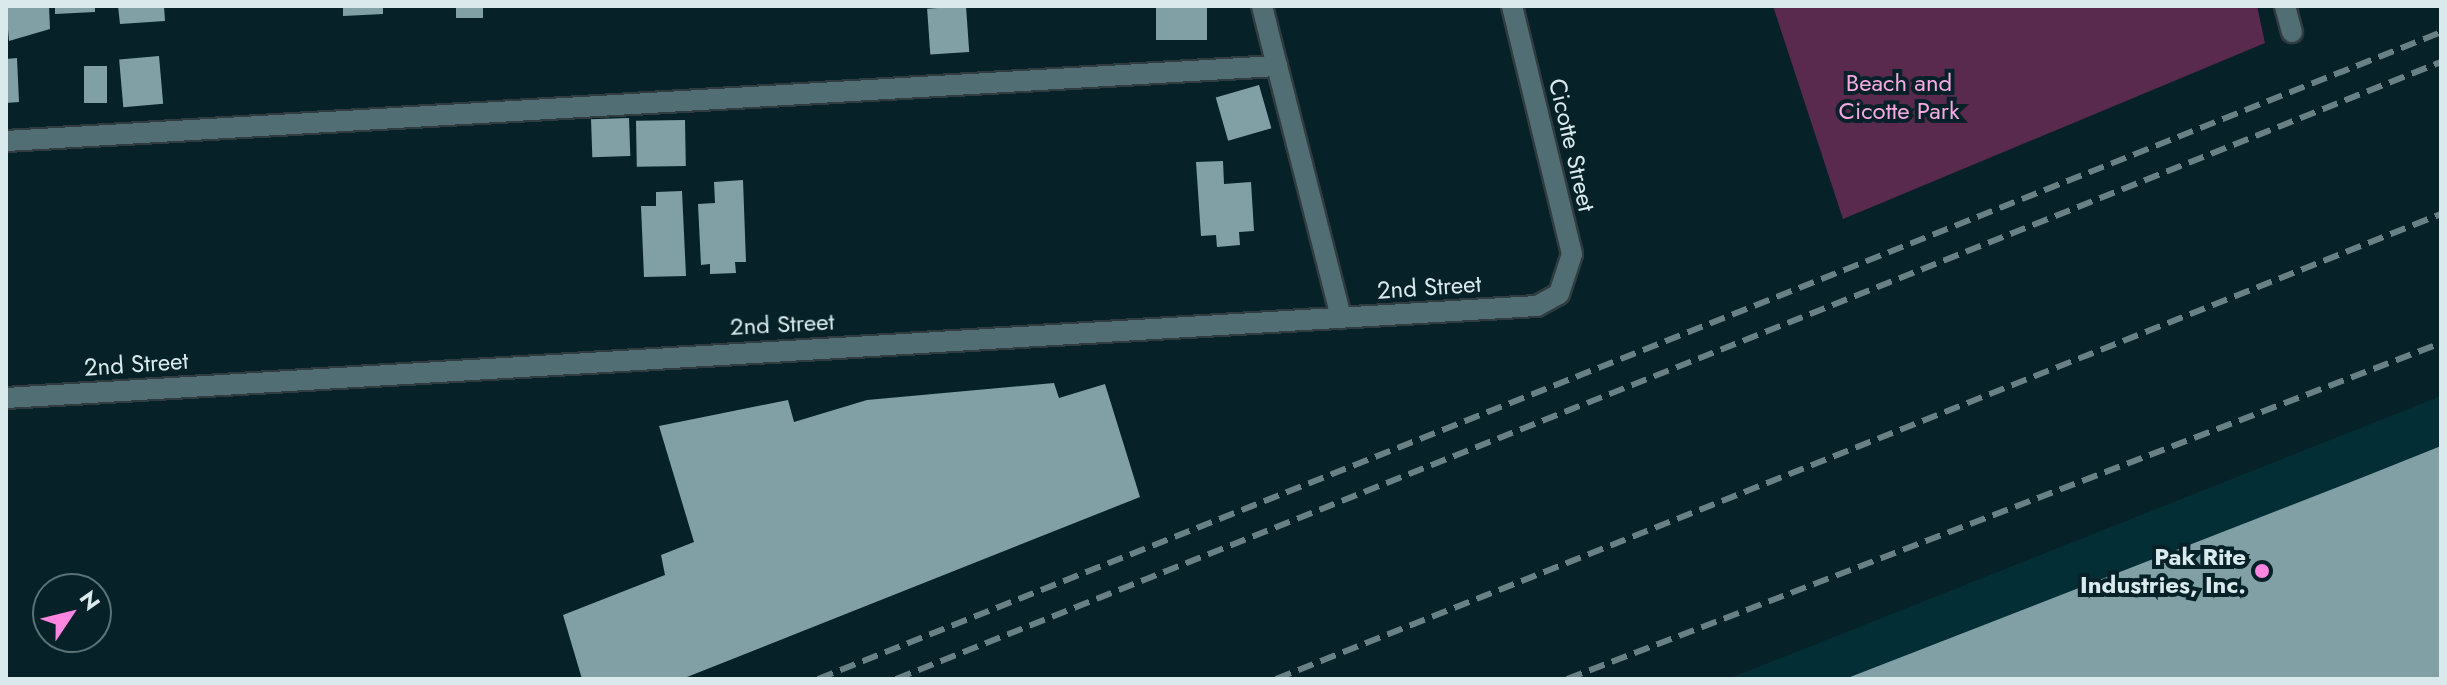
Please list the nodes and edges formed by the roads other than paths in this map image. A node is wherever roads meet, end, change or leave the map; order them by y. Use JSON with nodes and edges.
{"nodes":[{"id":1,"x":1262,"y":6,"type":"edge"},
{"id":2,"x":1512,"y":6,"type":"edge"},
{"id":3,"x":2285,"y":6,"type":"edge"},
{"id":4,"x":2292,"y":32,"type":"dead end"},
{"id":5,"x":1277,"y":66,"type":"junction"},
{"id":6,"x":6,"y":141,"type":"edge"},
{"id":7,"x":1559,"y":294,"type":"joint"},
{"id":8,"x":1341,"y":318,"type":"junction"},
{"id":9,"x":6,"y":398,"type":"edge"}],
"edges":[{"from":1,"to":5,"type":"street"},
{"from":2,"to":7,"type":"street","name":"Cicotte Street"},
{"from":3,"to":4,"type":"street"},
{"from":5,"to":6,"type":"street"},
{"from":5,"to":8,"type":"street"},
{"from":7,"to":8,"type":"street","name":"2nd Street"},
{"from":8,"to":9,"type":"street","name":"2nd Street"}]}
